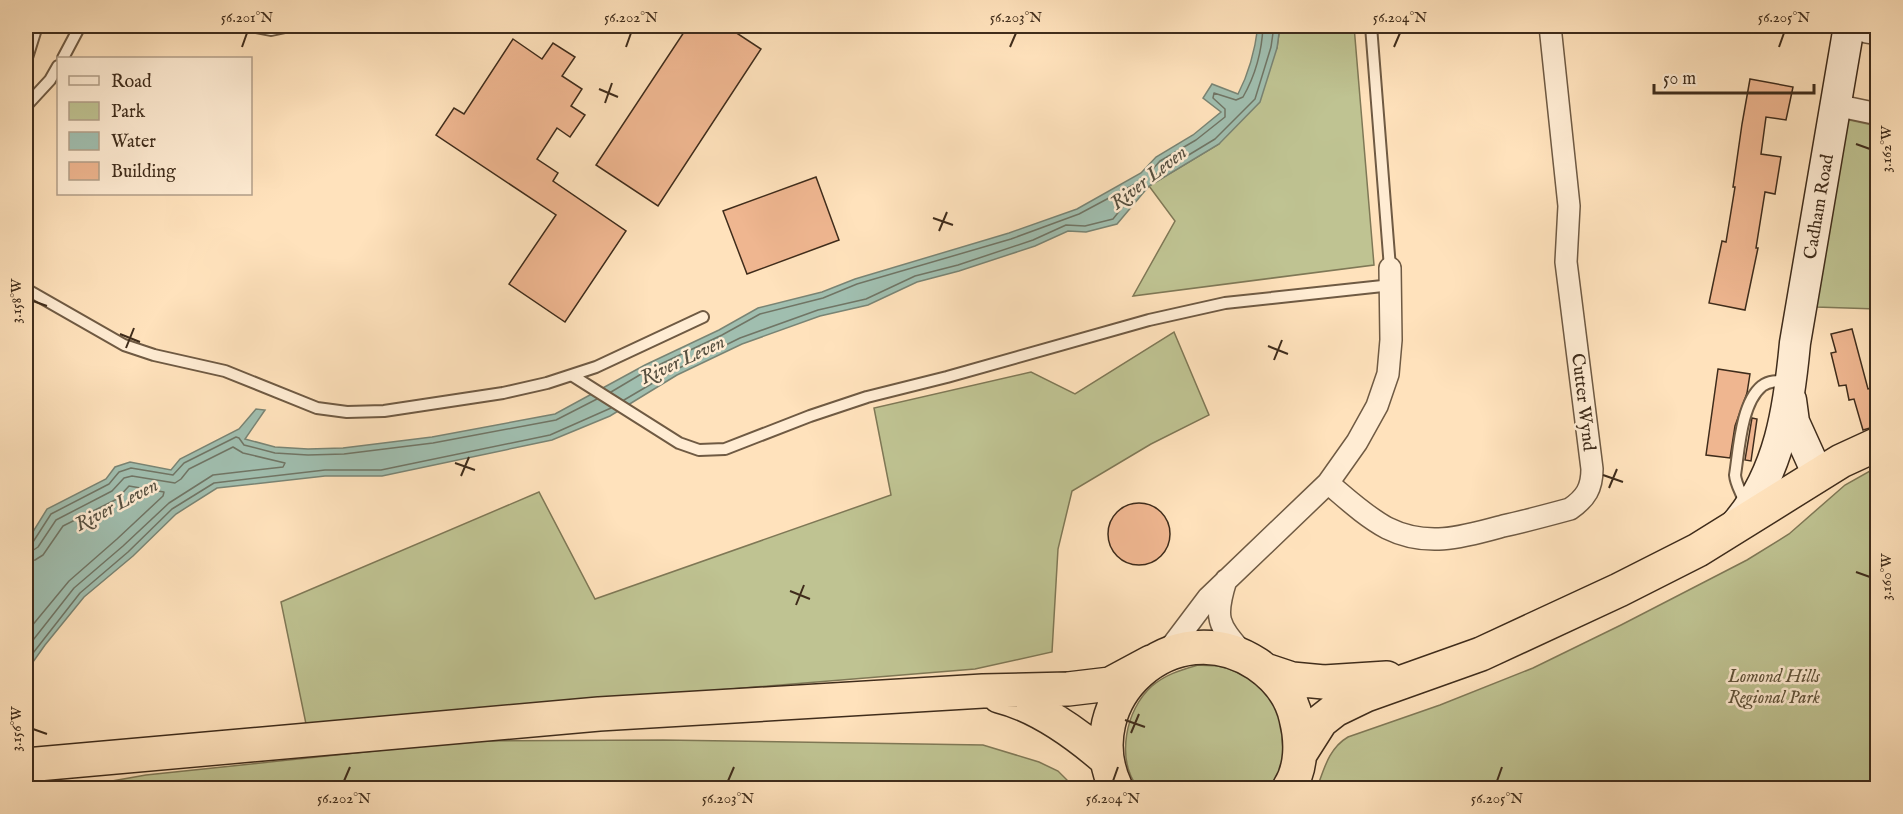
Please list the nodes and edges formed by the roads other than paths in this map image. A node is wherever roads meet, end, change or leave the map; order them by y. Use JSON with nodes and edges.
{"nodes":[{"id":1,"x":37,"y":26,"type":"edge"},
{"id":2,"x":80,"y":26,"type":"edge"},
{"id":3,"x":251,"y":26,"type":"edge"},
{"id":4,"x":290,"y":26,"type":"edge"},
{"id":5,"x":1371,"y":26,"type":"edge"},
{"id":6,"x":1550,"y":26,"type":"edge"},
{"id":7,"x":1864,"y":30,"type":"edge"},
{"id":8,"x":64,"y":57,"type":"edge"},
{"id":9,"x":26,"y":61,"type":"edge"},
{"id":10,"x":57,"y":68,"type":"edge"},
{"id":11,"x":1835,"y":105,"type":"junction"},
{"id":12,"x":26,"y":106,"type":"edge"},
{"id":13,"x":1878,"y":114,"type":"edge"},
{"id":14,"x":1391,"y":277,"type":"junction"},
{"id":15,"x":26,"y":289,"type":"edge"},
{"id":16,"x":702,"y":317,"type":"dead end"},
{"id":17,"x":573,"y":376,"type":"junction"},
{"id":18,"x":1791,"y":385,"type":"junction"},
{"id":19,"x":1878,"y":444,"type":"edge"},
{"id":20,"x":1818,"y":475,"type":"junction"},
{"id":21,"x":1328,"y":483,"type":"junction"},
{"id":22,"x":1738,"y":522,"type":"junction"},
{"id":23,"x":1226,"y":580,"type":"junction"},
{"id":24,"x":1158,"y":659,"type":"junction"},
{"id":25,"x":1257,"y":664,"type":"junction"},
{"id":26,"x":1429,"y":674,"type":"junction"},
{"id":27,"x":983,"y":692,"type":"junction"},
{"id":28,"x":1300,"y":754,"type":"junction"},
{"id":29,"x":26,"y":765,"type":"edge"},
{"id":30,"x":1112,"y":774,"type":"edge"},
{"id":31,"x":1289,"y":789,"type":"edge"}],
"edges":[{"from":1,"to":9,"type":"lane"},
{"from":2,"to":8,"type":"lane"},
{"from":3,"to":4,"type":"lane"},
{"from":5,"to":14,"type":"lane"},
{"from":6,"to":21,"type":"street","name":"Cutter Wynd"},
{"from":7,"to":11,"type":"street","name":"Cadham Road"},
{"from":10,"to":12,"type":"lane"},
{"from":11,"to":13,"type":"street"},
{"from":11,"to":18,"type":"street","name":"Cadham Road"},
{"from":14,"to":17,"type":"lane"},
{"from":14,"to":21,"type":"street"},
{"from":15,"to":17,"type":"lane"},
{"from":16,"to":17,"type":"lane"},
{"from":18,"to":20,"type":"street","name":"Cadham Road"},
{"from":18,"to":22,"type":"street","name":"Cadham Road"},
{"from":19,"to":20,"type":"highway"},
{"from":20,"to":22,"type":"highway"},
{"from":21,"to":23,"type":"street"},
{"from":22,"to":26,"type":"highway"},
{"from":23,"to":24,"type":"street"},
{"from":23,"to":25,"type":"street"},
{"from":24,"to":25,"type":"highway"},
{"from":24,"to":27,"type":"highway"},
{"from":24,"to":30,"type":"highway"},
{"from":25,"to":26,"type":"highway"},
{"from":25,"to":28,"type":"highway"},
{"from":26,"to":28,"type":"highway"},
{"from":27,"to":29,"type":"highway"},
{"from":27,"to":30,"type":"highway"},
{"from":28,"to":31,"type":"highway"}]}
